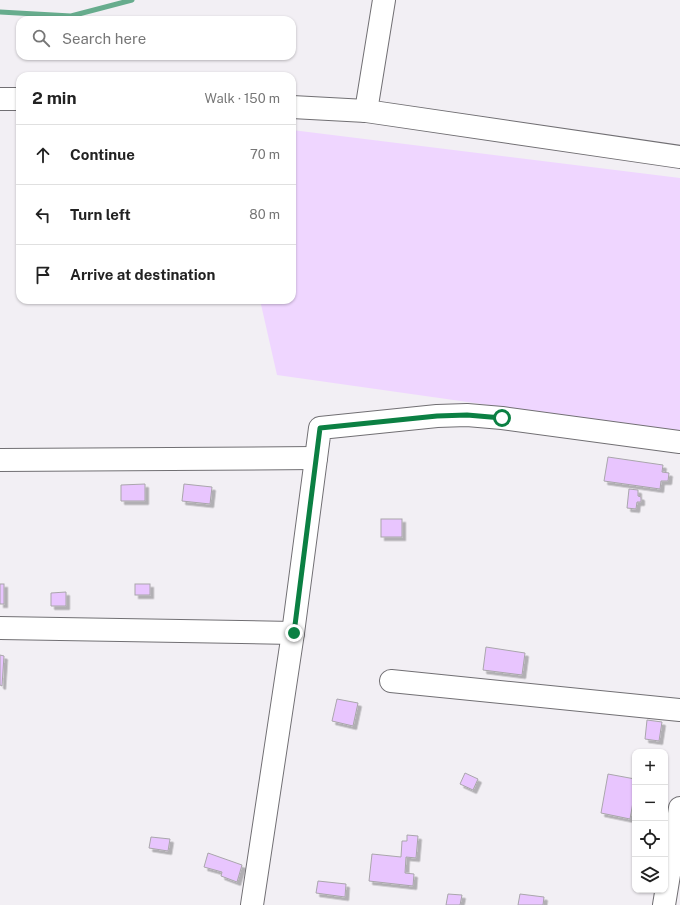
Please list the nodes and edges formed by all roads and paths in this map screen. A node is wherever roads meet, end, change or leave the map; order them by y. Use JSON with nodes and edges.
{"nodes":[{"id":1,"x":384,"y":0,"type":"edge"},
{"id":2,"x":0,"y":99,"type":"edge"},
{"id":3,"x":16,"y":99,"type":"edge"},
{"id":4,"x":296,"y":107,"type":"edge"},
{"id":5,"x":366,"y":111,"type":"junction"},
{"id":6,"x":680,"y":157,"type":"edge"},
{"id":7,"x":680,"y":442,"type":"edge"},
{"id":8,"x":316,"y":458,"type":"junction"},
{"id":9,"x":0,"y":460,"type":"edge"},
{"id":10,"x":0,"y":628,"type":"edge"},
{"id":11,"x":294,"y":633,"type":"junction"},
{"id":12,"x":391,"y":681,"type":"dead end"},
{"id":13,"x":680,"y":710,"type":"edge"},
{"id":14,"x":680,"y":808,"type":"edge"},
{"id":15,"x":252,"y":905,"type":"edge"},
{"id":16,"x":664,"y":905,"type":"edge"}],
"edges":[{"from":1,"to":5,"type":"street"},
{"from":2,"to":3,"type":"street"},
{"from":4,"to":5,"type":"street"},
{"from":5,"to":6,"type":"street"},
{"from":7,"to":8,"type":"street"},
{"from":8,"to":9,"type":"street"},
{"from":8,"to":11,"type":"street"},
{"from":10,"to":11,"type":"street"},
{"from":11,"to":15,"type":"street"},
{"from":12,"to":13,"type":"street"},
{"from":14,"to":16,"type":"street"}]}
